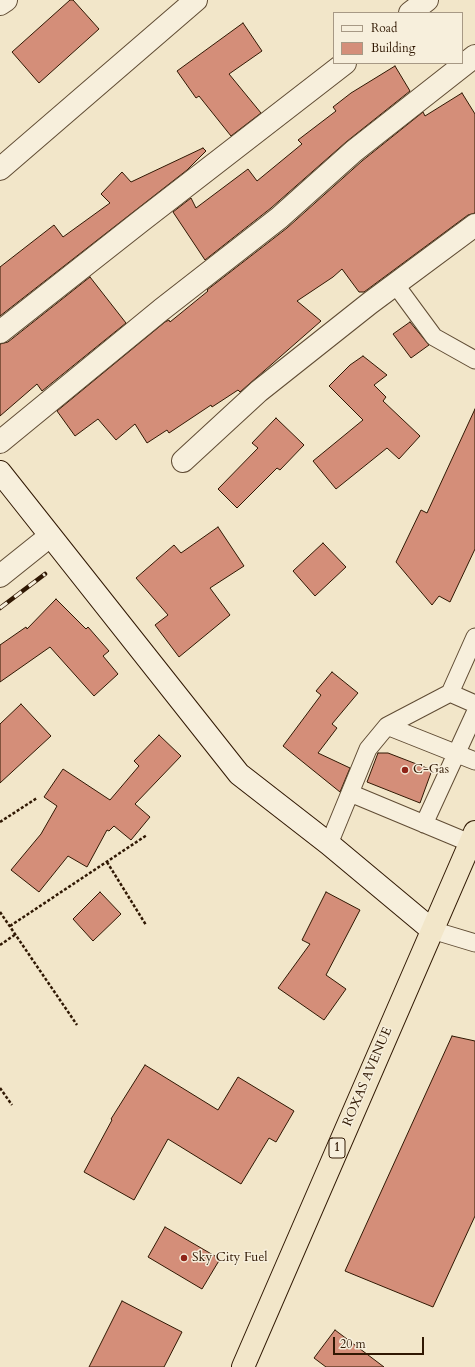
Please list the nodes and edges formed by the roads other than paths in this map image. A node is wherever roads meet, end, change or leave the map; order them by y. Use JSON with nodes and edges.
{"nodes":[{"id":1,"x":6,"y":0,"type":"edge"},
{"id":2,"x":196,"y":0,"type":"edge"},
{"id":3,"x":427,"y":0,"type":"edge"},
{"id":4,"x":0,"y":4,"type":"edge"},
{"id":5,"x":411,"y":12,"type":"edge"},
{"id":6,"x":475,"y":56,"type":"edge"},
{"id":7,"x":344,"y":64,"type":"edge"},
{"id":8,"x":0,"y":168,"type":"edge"},
{"id":9,"x":475,"y":225,"type":"edge"},
{"id":10,"x":395,"y":284,"type":"junction"},
{"id":11,"x":0,"y":332,"type":"edge"},
{"id":12,"x":475,"y":360,"type":"edge"},
{"id":13,"x":0,"y":442,"type":"edge"},
{"id":14,"x":182,"y":461,"type":"dead end"},
{"id":15,"x":0,"y":472,"type":"edge"},
{"id":16,"x":50,"y":536,"type":"junction"},
{"id":17,"x":0,"y":576,"type":"edge"},
{"id":18,"x":475,"y":637,"type":"edge"},
{"id":19,"x":450,"y":693,"type":"junction"},
{"id":20,"x":475,"y":704,"type":"edge"},
{"id":21,"x":475,"y":713,"type":"edge"},
{"id":22,"x":387,"y":726,"type":"junction"},
{"id":23,"x":456,"y":754,"type":"junction"},
{"id":24,"x":475,"y":761,"type":"edge"},
{"id":25,"x":350,"y":793,"type":"junction"},
{"id":26,"x":424,"y":824,"type":"junction"},
{"id":27,"x":473,"y":838,"type":"edge"},
{"id":28,"x":329,"y":844,"type":"junction"},
{"id":29,"x":432,"y":930,"type":"junction"},
{"id":30,"x":475,"y":943,"type":"edge"},
{"id":31,"x":243,"y":1367,"type":"edge"}],
"edges":[{"from":1,"to":4,"type":"street"},
{"from":2,"to":8,"type":"street"},
{"from":3,"to":5,"type":"street"},
{"from":6,"to":13,"type":"street"},
{"from":7,"to":11,"type":"street"},
{"from":9,"to":10,"type":"street"},
{"from":10,"to":12,"type":"lane"},
{"from":10,"to":14,"type":"street"},
{"from":15,"to":16,"type":"street"},
{"from":16,"to":17,"type":"street"},
{"from":16,"to":28,"type":"street"},
{"from":18,"to":19,"type":"lane"},
{"from":19,"to":20,"type":"lane"},
{"from":19,"to":22,"type":"lane"},
{"from":21,"to":23,"type":"lane"},
{"from":22,"to":23,"type":"lane"},
{"from":22,"to":25,"type":"lane"},
{"from":23,"to":24,"type":"lane"},
{"from":23,"to":26,"type":"lane"},
{"from":25,"to":26,"type":"lane"},
{"from":25,"to":28,"type":"lane"},
{"from":26,"to":27,"type":"lane"},
{"from":27,"to":29,"type":"highway","name":"ROXAS AVENUE","number":"1"},
{"from":28,"to":29,"type":"street"},
{"from":29,"to":30,"type":"lane"},
{"from":29,"to":31,"type":"highway","name":"ROXAS AVENUE","number":"1"}]}
